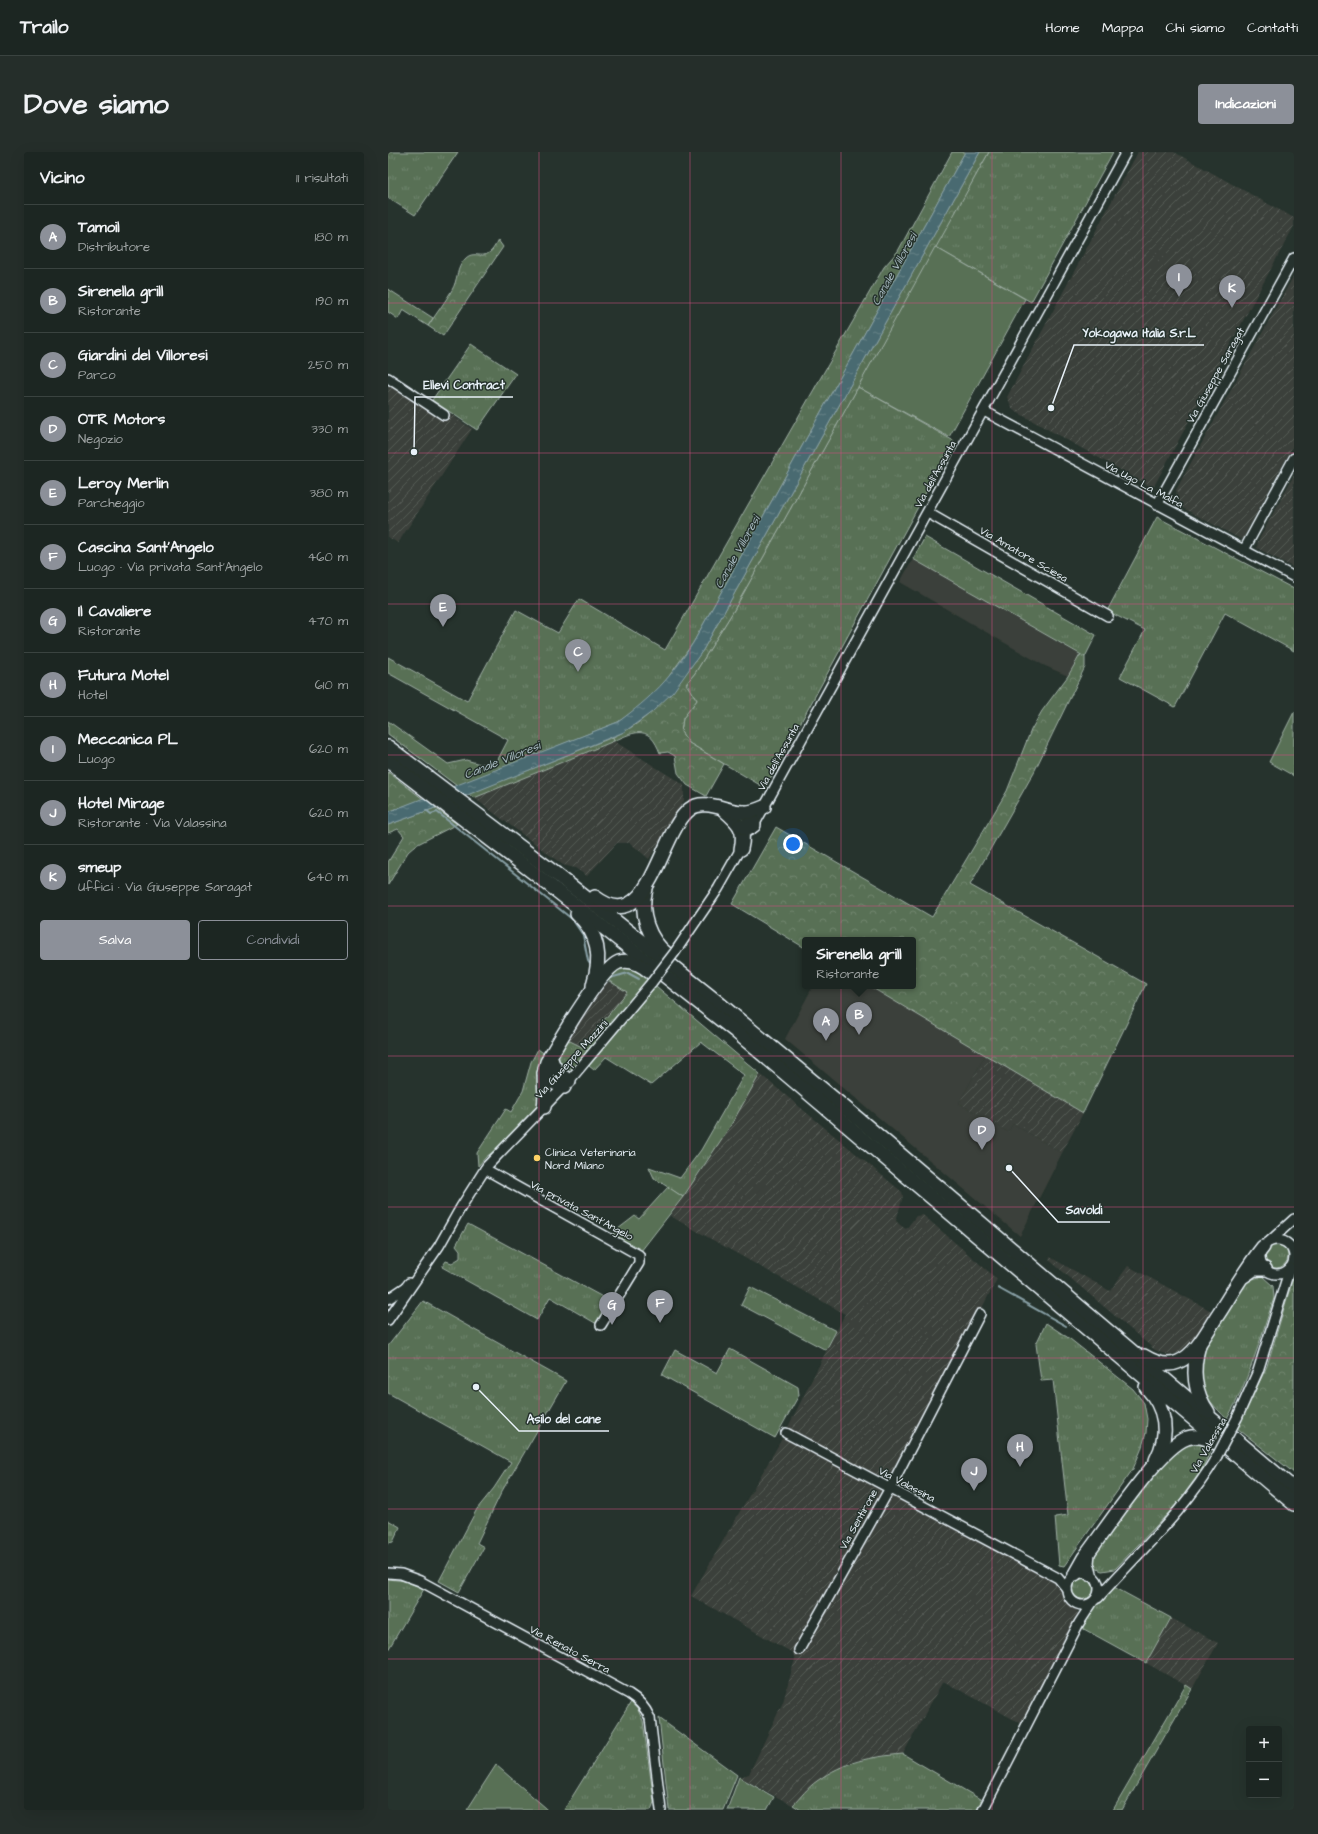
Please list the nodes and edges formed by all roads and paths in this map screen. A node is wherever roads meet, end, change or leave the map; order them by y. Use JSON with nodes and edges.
{"nodes":[{"id":1,"x":1126,"y":152,"type":"edge"},
{"id":2,"x":1294,"y":258,"type":"edge"},
{"id":3,"x":388,"y":378,"type":"edge"},
{"id":4,"x":984,"y":411,"type":"junction"},
{"id":5,"x":444,"y":415,"type":"dead end"},
{"id":6,"x":1294,"y":458,"type":"edge"},
{"id":7,"x":1157,"y":505,"type":"junction"},
{"id":8,"x":928,"y":513,"type":"junction"},
{"id":9,"x":1244,"y":550,"type":"junction"},
{"id":10,"x":1294,"y":577,"type":"edge"},
{"id":11,"x":1108,"y":616,"type":"dead end"},
{"id":12,"x":388,"y":741,"type":"edge"},
{"id":13,"x":388,"y":747,"type":"edge"},
{"id":14,"x":388,"y":761,"type":"edge"},
{"id":15,"x":438,"y":784,"type":"junction"},
{"id":16,"x":764,"y":807,"type":"junction"},
{"id":17,"x":724,"y":810,"type":"junction"},
{"id":18,"x":744,"y":812,"type":"junction"},
{"id":19,"x":754,"y":825,"type":"junction"},
{"id":20,"x":740,"y":826,"type":"junction"},
{"id":21,"x":741,"y":849,"type":"junction"},
{"id":22,"x":552,"y":879,"type":"junction"},
{"id":23,"x":649,"y":882,"type":"junction"},
{"id":24,"x":684,"y":990,"type":"junction"},
{"id":25,"x":591,"y":992,"type":"junction"},
{"id":26,"x":715,"y":1000,"type":"junction"},
{"id":27,"x":550,"y":1056,"type":"junction"},
{"id":28,"x":544,"y":1073,"type":"junction"},
{"id":29,"x":567,"y":1084,"type":"junction"},
{"id":30,"x":544,"y":1107,"type":"junction"},
{"id":31,"x":485,"y":1169,"type":"junction"},
{"id":32,"x":1294,"y":1219,"type":"edge"},
{"id":33,"x":1266,"y":1245,"type":"junction"},
{"id":34,"x":438,"y":1246,"type":"junction"},
{"id":35,"x":1294,"y":1251,"type":"edge"},
{"id":36,"x":1290,"y":1268,"type":"junction"},
{"id":37,"x":1268,"y":1271,"type":"junction"},
{"id":38,"x":1242,"y":1277,"type":"junction"},
{"id":39,"x":388,"y":1299,"type":"edge"},
{"id":40,"x":1280,"y":1299,"type":"junction"},
{"id":41,"x":980,"y":1314,"type":"dead end"},
{"id":42,"x":388,"y":1320,"type":"edge"},
{"id":43,"x":601,"y":1325,"type":"dead end"},
{"id":44,"x":1200,"y":1342,"type":"junction"},
{"id":45,"x":1125,"y":1345,"type":"junction"},
{"id":46,"x":1134,"y":1367,"type":"junction"},
{"id":47,"x":1220,"y":1427,"type":"junction"},
{"id":48,"x":786,"y":1433,"type":"dead end"},
{"id":49,"x":1222,"y":1452,"type":"junction"},
{"id":50,"x":1152,"y":1467,"type":"junction"},
{"id":51,"x":890,"y":1488,"type":"junction"},
{"id":52,"x":1294,"y":1489,"type":"edge"},
{"id":53,"x":1294,"y":1504,"type":"edge"},
{"id":54,"x":1088,"y":1553,"type":"junction"},
{"id":55,"x":388,"y":1573,"type":"edge"},
{"id":56,"x":1074,"y":1575,"type":"junction"},
{"id":57,"x":1093,"y":1576,"type":"junction"},
{"id":58,"x":1058,"y":1578,"type":"junction"},
{"id":59,"x":1115,"y":1578,"type":"junction"},
{"id":60,"x":1067,"y":1589,"type":"junction"},
{"id":61,"x":1095,"y":1601,"type":"junction"},
{"id":62,"x":1076,"y":1604,"type":"junction"},
{"id":63,"x":1078,"y":1623,"type":"junction"},
{"id":64,"x":799,"y":1650,"type":"dead end"},
{"id":65,"x":661,"y":1810,"type":"edge"},
{"id":66,"x":983,"y":1810,"type":"edge"}],
"edges":[{"from":1,"to":4,"type":"street","name":"Via dell'Assunta"},
{"from":2,"to":7,"type":"street","name":"Via Giuseppe Saragat"},
{"from":3,"to":5,"type":"street"},
{"from":4,"to":7,"type":"street","name":"Via Ugo La Malfa"},
{"from":4,"to":8,"type":"street","name":"Via dell'Assunta"},
{"from":6,"to":9,"type":"street"},
{"from":7,"to":9,"type":"street","name":"Via Ugo La Malfa"},
{"from":8,"to":11,"type":"street","name":"Via Amatore Sciesa"},
{"from":8,"to":16,"type":"street","name":"Via dell'Assunta"},
{"from":9,"to":10,"type":"street","name":"Via Ugo La Malfa"},
{"from":12,"to":15,"type":"highway"},
{"from":13,"to":15,"type":"highway"},
{"from":14,"to":22,"type":"highway"},
{"from":15,"to":22,"type":"highway"},
{"from":16,"to":18,"type":"highway"},
{"from":16,"to":19,"type":"street","name":"Via Giuseppe Mazzini"},
{"from":17,"to":18,"type":"highway"},
{"from":17,"to":20,"type":"highway"},
{"from":17,"to":23,"type":"highway"},
{"from":18,"to":19,"type":"highway"},
{"from":19,"to":20,"type":"highway"},
{"from":19,"to":21,"type":"street","name":"Via Giuseppe Mazzini"},
{"from":20,"to":21,"type":"highway"},
{"from":21,"to":29,"type":"street","name":"Via Giuseppe Mazzini","bridge":true},
{"from":22,"to":23,"type":"highway"},
{"from":22,"to":24,"type":"highway"},
{"from":22,"to":25,"type":"highway"},
{"from":22,"to":26,"type":"highway"},
{"from":23,"to":26,"type":"highway"},
{"from":24,"to":25,"type":"highway"},
{"from":24,"to":46,"type":"highway"},
{"from":25,"to":27,"type":"highway"},
{"from":26,"to":45,"type":"highway"},
{"from":27,"to":28,"type":"highway"},
{"from":27,"to":29,"type":"highway"},
{"from":28,"to":29,"type":"highway"},
{"from":28,"to":30,"type":"highway"},
{"from":29,"to":30,"type":"street","name":"Via Giuseppe Mazzini"},
{"from":30,"to":31,"type":"street","name":"Via Giuseppe Mazzini"},
{"from":31,"to":34,"type":"street","name":"Via Giuseppe Mazzini"},
{"from":31,"to":43,"type":"street","name":"Via privata Sant'Angelo"},
{"from":32,"to":33,"type":"street"},
{"from":33,"to":35,"type":"street"},
{"from":33,"to":37,"type":"street"},
{"from":33,"to":38,"type":"highway"},
{"from":34,"to":39,"type":"street"},
{"from":34,"to":42,"type":"street","name":"Via Giuseppe Mazzini"},
{"from":35,"to":36,"type":"street"},
{"from":36,"to":37,"type":"street"},
{"from":36,"to":40,"type":"street","name":"Via Valassina"},
{"from":37,"to":38,"type":"highway"},
{"from":37,"to":40,"type":"street","name":"Via Valassina"},
{"from":38,"to":44,"type":"highway"},
{"from":40,"to":49,"type":"street","name":"Via Valassina","bridge":true},
{"from":41,"to":51,"type":"street","name":"Via Sentirone"},
{"from":44,"to":45,"type":"highway"},
{"from":44,"to":47,"type":"highway"},
{"from":45,"to":47,"type":"highway"},
{"from":46,"to":49,"type":"highway"},
{"from":46,"to":50,"type":"highway"},
{"from":47,"to":52,"type":"highway"},
{"from":48,"to":51,"type":"street","name":"Via Valassina"},
{"from":49,"to":50,"type":"highway"},
{"from":49,"to":53,"type":"highway"},
{"from":49,"to":59,"type":"street","name":"Via Valassina"},
{"from":50,"to":54,"type":"highway"},
{"from":51,"to":58,"type":"street","name":"Via Valassina"},
{"from":51,"to":64,"type":"street","name":"Via Sentirone"},
{"from":54,"to":56,"type":"highway"},
{"from":54,"to":57,"type":"highway"},
{"from":55,"to":65,"type":"street","name":"Via Renato Serra"},
{"from":56,"to":57,"type":"street"},
{"from":56,"to":58,"type":"street"},
{"from":56,"to":60,"type":"street"},
{"from":57,"to":59,"type":"street"},
{"from":57,"to":61,"type":"street"},
{"from":58,"to":60,"type":"street","name":"Via Valassina"},
{"from":59,"to":61,"type":"street","name":"Via Valassina"},
{"from":60,"to":62,"type":"street","name":"Via Valassina"},
{"from":61,"to":62,"type":"street"},
{"from":61,"to":63,"type":"street","name":"Via Valassina"},
{"from":62,"to":63,"type":"street","name":"Via Valassina"},
{"from":63,"to":66,"type":"street","name":"Via Valassina"}]}
